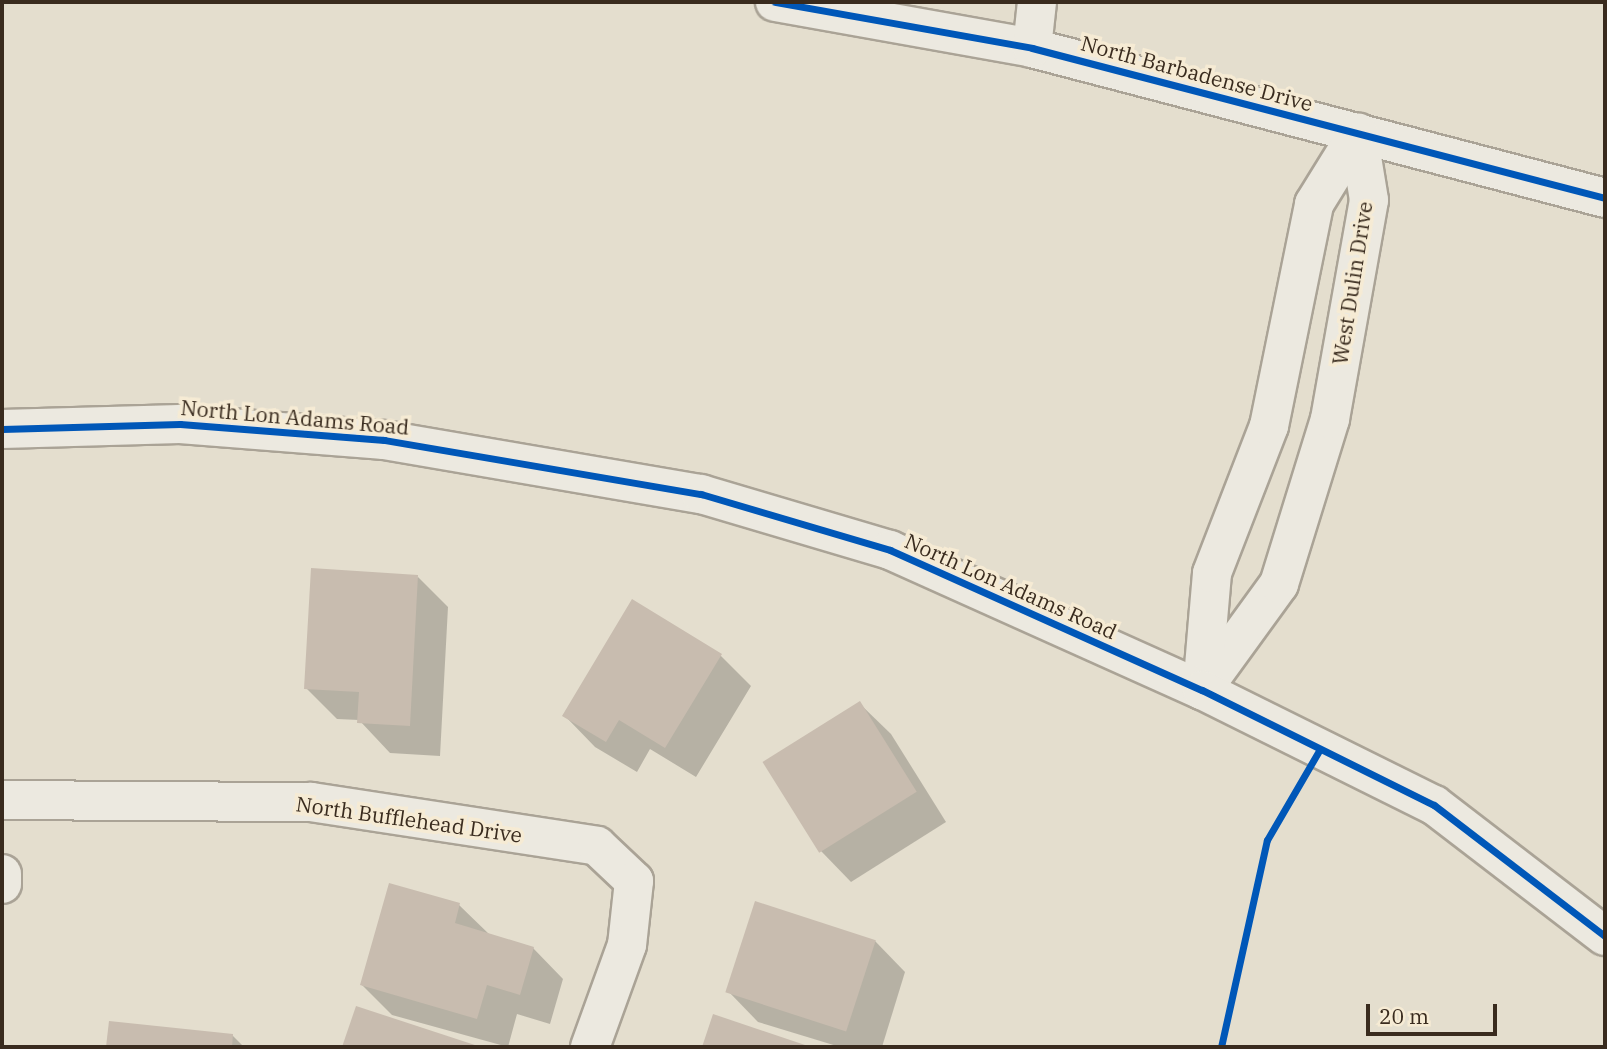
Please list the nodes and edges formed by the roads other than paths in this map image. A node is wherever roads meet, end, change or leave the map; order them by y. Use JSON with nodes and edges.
{"nodes":[{"id":1,"x":775,"y":2,"type":"edge"},
{"id":2,"x":1037,"y":2,"type":"edge"},
{"id":3,"x":1032,"y":48,"type":"junction"},
{"id":4,"x":1357,"y":133,"type":"junction"},
{"id":5,"x":1605,"y":198,"type":"edge"},
{"id":6,"x":2,"y":429,"type":"edge"},
{"id":7,"x":1202,"y":690,"type":"junction"},
{"id":8,"x":2,"y":800,"type":"edge"},
{"id":9,"x":2,"y":874,"type":"edge"},
{"id":10,"x":2,"y":884,"type":"edge"},
{"id":11,"x":1605,"y":936,"type":"edge"},
{"id":12,"x":590,"y":1047,"type":"edge"}],
"edges":[{"from":1,"to":3,"type":"street","name":"North Barbadense Drive"},
{"from":2,"to":3,"type":"street"},
{"from":3,"to":4,"type":"street","name":"North Barbadense Drive"},
{"from":4,"to":5,"type":"street","name":"North Barbadense Drive"},
{"from":4,"to":7,"type":"street","name":"West Dulin Drive"},
{"from":4,"to":7,"type":"street","name":"West Dulin Drive"},
{"from":6,"to":7,"type":"street","name":"North Lon Adams Road"},
{"from":7,"to":11,"type":"street","name":"North Lon Adams Road"},
{"from":8,"to":12,"type":"street","name":"North Bufflehead Drive"},
{"from":9,"to":10,"type":"street"}]}
